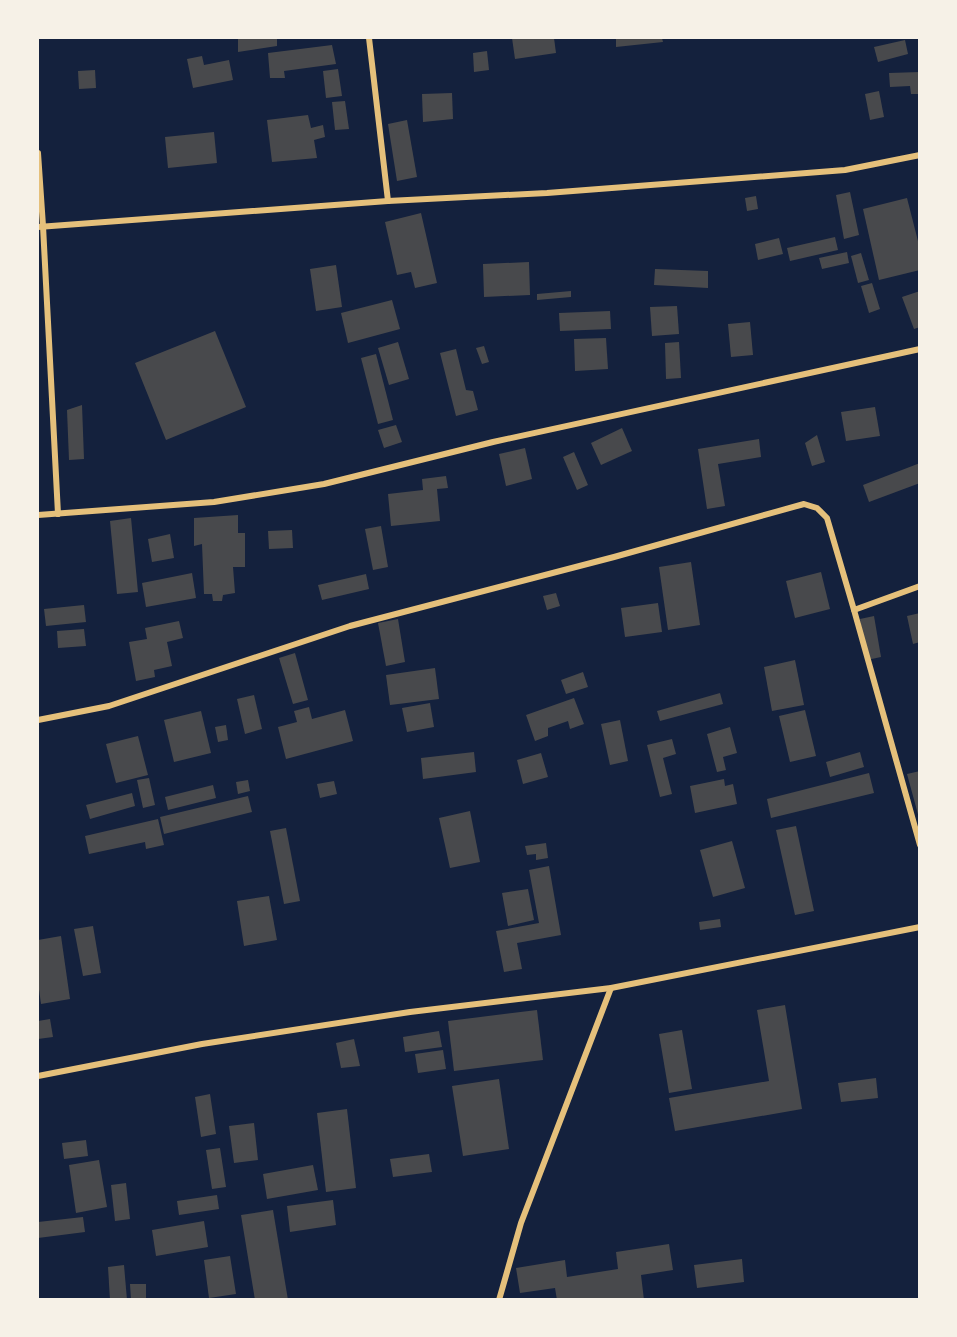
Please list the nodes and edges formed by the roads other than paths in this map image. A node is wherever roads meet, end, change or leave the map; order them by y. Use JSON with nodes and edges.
{"nodes":[{"id":1,"x":369,"y":38,"type":"edge"},
{"id":2,"x":38,"y":153,"type":"edge"},
{"id":3,"x":920,"y":154,"type":"edge"},
{"id":4,"x":388,"y":201,"type":"junction"},
{"id":5,"x":40,"y":227,"type":"edge"},
{"id":6,"x":920,"y":349,"type":"edge"},
{"id":7,"x":58,"y":514,"type":"junction"},
{"id":8,"x":38,"y":515,"type":"edge"},
{"id":9,"x":920,"y":586,"type":"edge"},
{"id":10,"x":854,"y":610,"type":"junction"},
{"id":11,"x":38,"y":720,"type":"edge"},
{"id":12,"x":920,"y":845,"type":"edge"},
{"id":13,"x":920,"y":927,"type":"edge"},
{"id":14,"x":611,"y":988,"type":"junction"},
{"id":15,"x":38,"y":1076,"type":"edge"},
{"id":16,"x":499,"y":1299,"type":"edge"}],
"edges":[{"from":1,"to":4,"type":"street"},
{"from":2,"to":5,"type":"street"},
{"from":3,"to":4,"type":"street"},
{"from":4,"to":5,"type":"street"},
{"from":5,"to":7,"type":"street"},
{"from":6,"to":7,"type":"street"},
{"from":7,"to":8,"type":"street"},
{"from":9,"to":10,"type":"street"},
{"from":10,"to":11,"type":"street"},
{"from":10,"to":12,"type":"street"},
{"from":13,"to":14,"type":"street"},
{"from":14,"to":15,"type":"street"},
{"from":14,"to":16,"type":"street"}]}
